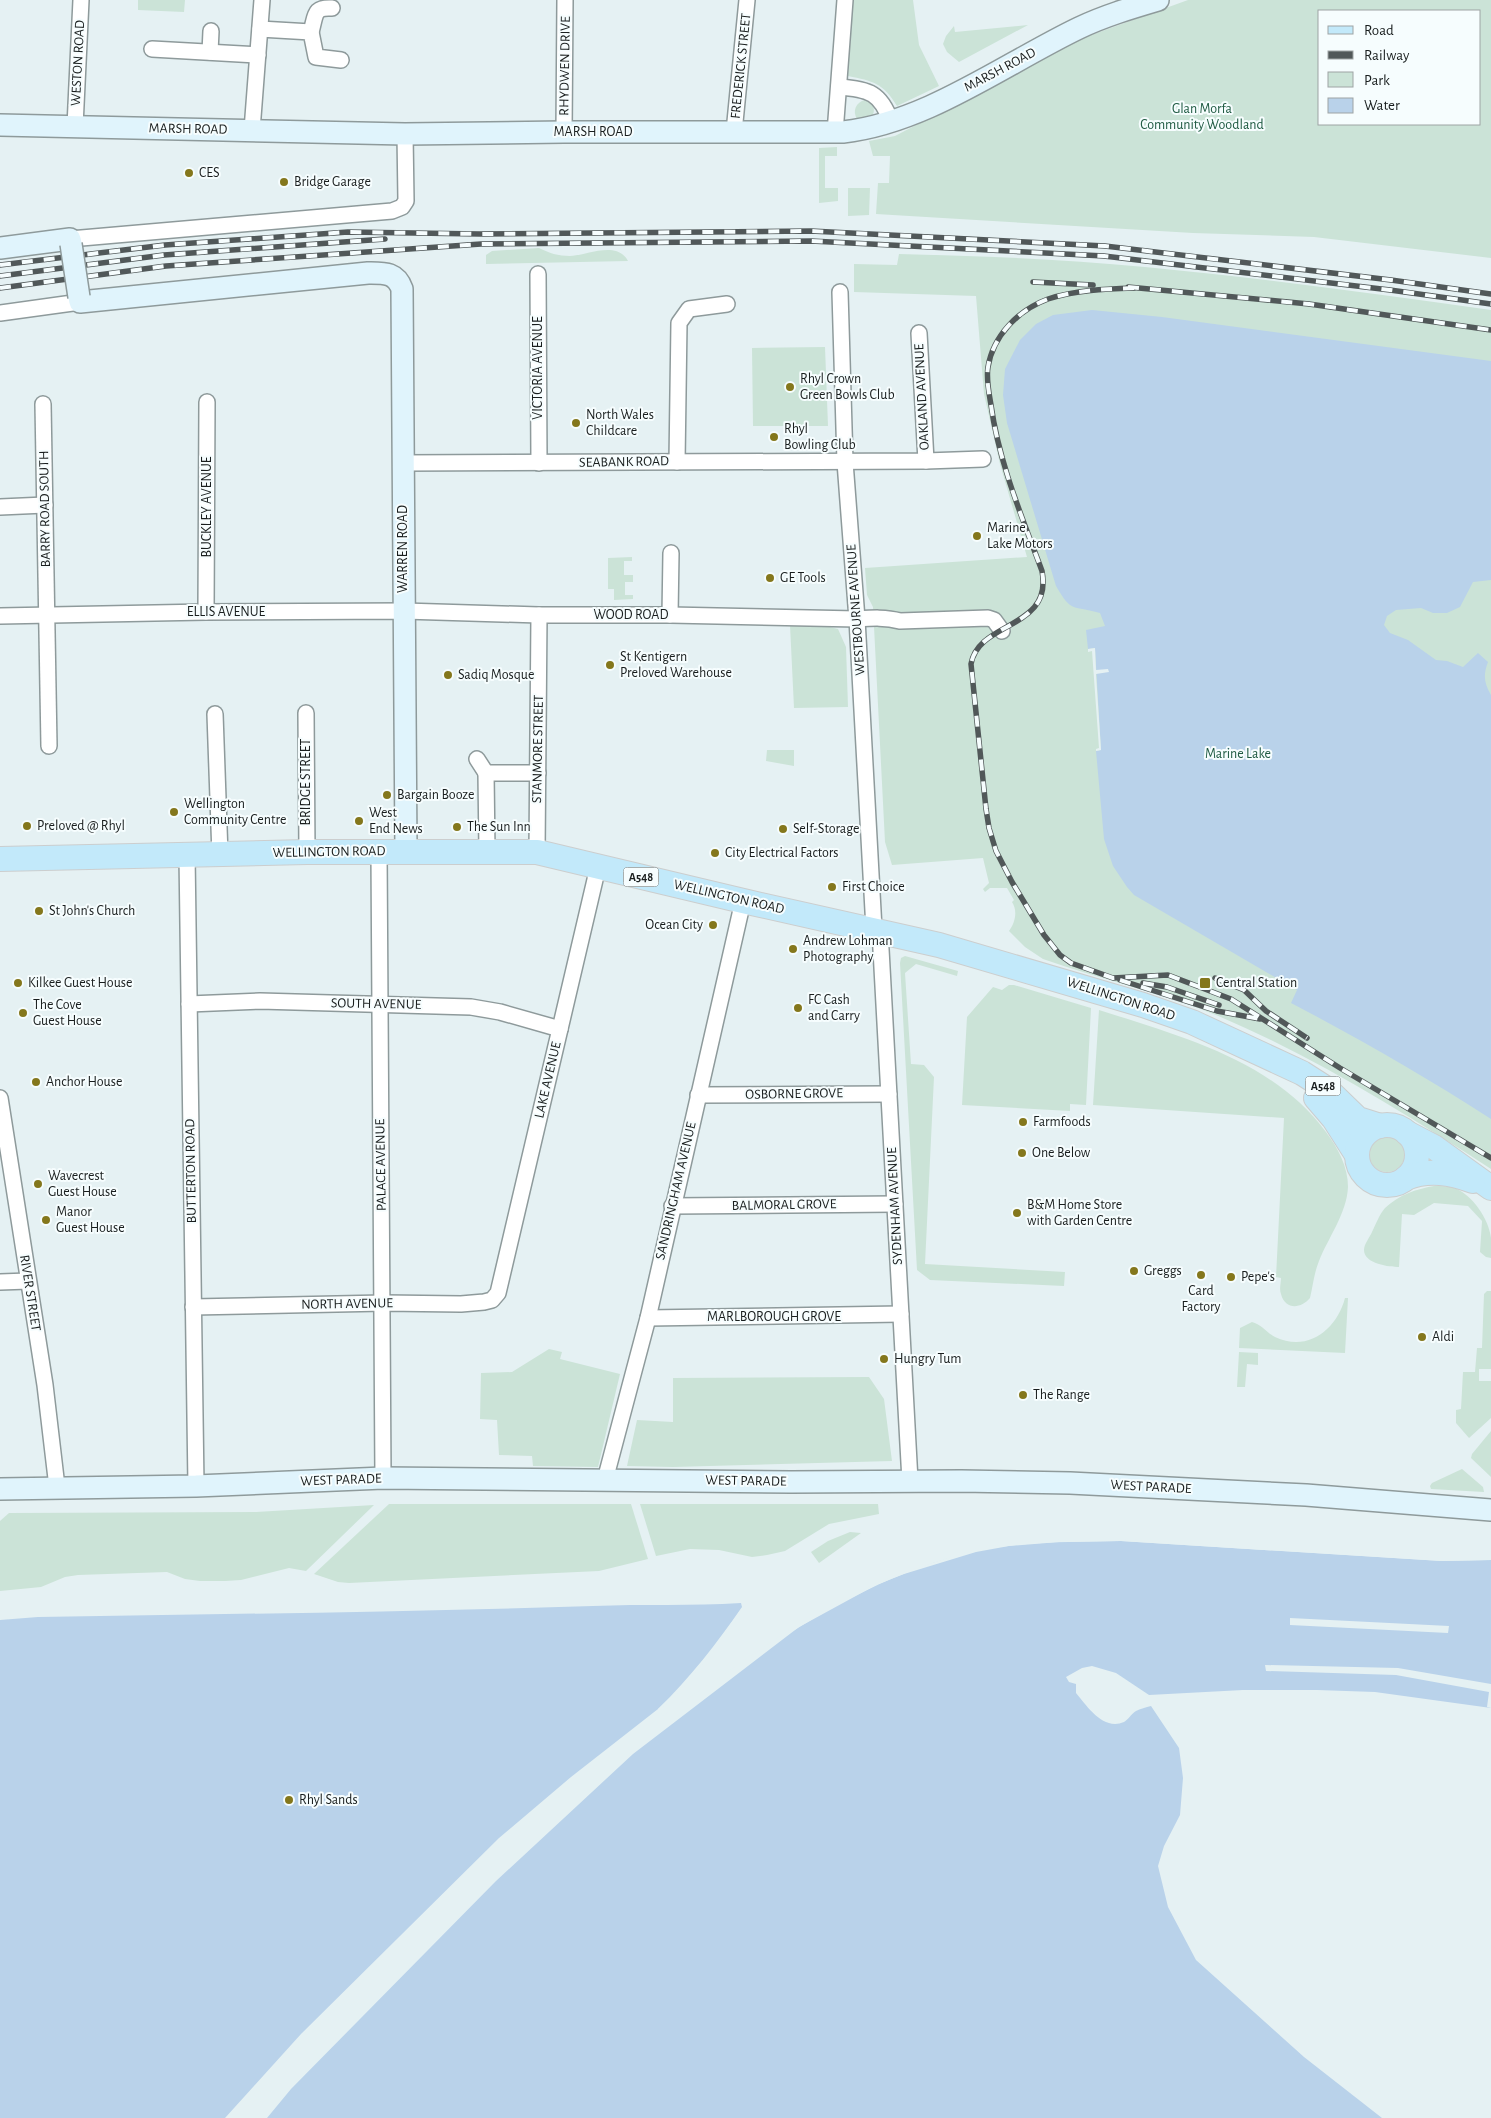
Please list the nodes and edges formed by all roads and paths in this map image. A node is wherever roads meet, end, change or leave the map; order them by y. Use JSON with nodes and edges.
{"nodes":[{"id":1,"x":81,"y":0,"type":"edge"},
{"id":2,"x":262,"y":0,"type":"edge"},
{"id":3,"x":565,"y":0,"type":"edge"},
{"id":4,"x":748,"y":0,"type":"edge"},
{"id":5,"x":845,"y":0,"type":"edge"},
{"id":6,"x":1158,"y":0,"type":"edge"},
{"id":7,"x":332,"y":8,"type":"dead end"},
{"id":8,"x":260,"y":29,"type":"junction"},
{"id":9,"x":211,"y":31,"type":"dead end"},
{"id":10,"x":311,"y":32,"type":"junction"},
{"id":11,"x":152,"y":49,"type":"dead end"},
{"id":12,"x":210,"y":52,"type":"junction"},
{"id":13,"x":258,"y":55,"type":"junction"},
{"id":14,"x":341,"y":60,"type":"dead end"},
{"id":15,"x":839,"y":87,"type":"junction"},
{"id":16,"x":891,"y":122,"type":"junction"},
{"id":17,"x":0,"y":125,"type":"edge"},
{"id":18,"x":75,"y":126,"type":"junction"},
{"id":19,"x":252,"y":130,"type":"junction"},
{"id":20,"x":564,"y":132,"type":"junction"},
{"id":21,"x":734,"y":132,"type":"junction"},
{"id":22,"x":836,"y":133,"type":"junction"},
{"id":23,"x":405,"y":134,"type":"junction"},
{"id":24,"x":71,"y":242,"type":"junction"},
{"id":25,"x":0,"y":248,"type":"edge"},
{"id":26,"x":538,"y":274,"type":"dead end"},
{"id":27,"x":840,"y":292,"type":"dead end"},
{"id":28,"x":79,"y":300,"type":"junction"},
{"id":29,"x":727,"y":304,"type":"dead end"},
{"id":30,"x":0,"y":313,"type":"edge"},
{"id":31,"x":919,"y":333,"type":"dead end"},
{"id":32,"x":207,"y":402,"type":"dead end"},
{"id":33,"x":43,"y":404,"type":"dead end"},
{"id":34,"x":983,"y":459,"type":"dead end"},
{"id":35,"x":926,"y":461,"type":"junction"},
{"id":36,"x":677,"y":462,"type":"junction"},
{"id":37,"x":846,"y":462,"type":"junction"},
{"id":38,"x":403,"y":463,"type":"junction"},
{"id":39,"x":539,"y":463,"type":"junction"},
{"id":40,"x":45,"y":506,"type":"junction"},
{"id":41,"x":0,"y":507,"type":"edge"},
{"id":42,"x":671,"y":553,"type":"dead end"},
{"id":43,"x":404,"y":611,"type":"junction"},
{"id":44,"x":206,"y":612,"type":"junction"},
{"id":45,"x":48,"y":615,"type":"junction"},
{"id":46,"x":539,"y":615,"type":"junction"},
{"id":47,"x":670,"y":615,"type":"junction"},
{"id":48,"x":0,"y":616,"type":"edge"},
{"id":49,"x":857,"y":619,"type":"junction"},
{"id":50,"x":1002,"y":631,"type":"dead end"},
{"id":51,"x":306,"y":713,"type":"dead end"},
{"id":52,"x":215,"y":714,"type":"dead end"},
{"id":53,"x":50,"y":746,"type":"dead end"},
{"id":54,"x":476,"y":759,"type":"dead end"},
{"id":55,"x":486,"y":773,"type":"junction"},
{"id":56,"x":538,"y":773,"type":"junction"},
{"id":57,"x":406,"y":851,"type":"junction"},
{"id":58,"x":307,"y":852,"type":"junction"},
{"id":59,"x":379,"y":852,"type":"junction"},
{"id":60,"x":487,"y":852,"type":"junction"},
{"id":61,"x":537,"y":852,"type":"junction"},
{"id":62,"x":188,"y":855,"type":"junction"},
{"id":63,"x":220,"y":855,"type":"junction"},
{"id":64,"x":0,"y":859,"type":"edge"},
{"id":65,"x":598,"y":867,"type":"junction"},
{"id":66,"x":743,"y":901,"type":"junction"},
{"id":67,"x":877,"y":930,"type":"junction"},
{"id":68,"x":189,"y":1004,"type":"junction"},
{"id":69,"x":379,"y":1005,"type":"junction"},
{"id":70,"x":560,"y":1029,"type":"junction"},
{"id":71,"x":1260,"y":1053,"type":"junction"},
{"id":72,"x":889,"y":1094,"type":"junction"},
{"id":73,"x":698,"y":1095,"type":"junction"},
{"id":74,"x":0,"y":1098,"type":"edge"},
{"id":75,"x":1380,"y":1126,"type":"junction"},
{"id":76,"x":1407,"y":1133,"type":"junction"},
{"id":77,"x":1358,"y":1155,"type":"junction"},
{"id":78,"x":1406,"y":1178,"type":"junction"},
{"id":79,"x":895,"y":1204,"type":"junction"},
{"id":80,"x":672,"y":1206,"type":"junction"},
{"id":81,"x":28,"y":1281,"type":"junction"},
{"id":82,"x":0,"y":1282,"type":"edge"},
{"id":83,"x":498,"y":1293,"type":"joint"},
{"id":84,"x":384,"y":1303,"type":"junction"},
{"id":85,"x":193,"y":1308,"type":"junction"},
{"id":86,"x":901,"y":1314,"type":"junction"},
{"id":87,"x":648,"y":1318,"type":"junction"},
{"id":88,"x":384,"y":1478,"type":"junction"},
{"id":89,"x":605,"y":1480,"type":"junction"},
{"id":90,"x":910,"y":1481,"type":"junction"},
{"id":91,"x":196,"y":1486,"type":"junction"},
{"id":92,"x":57,"y":1487,"type":"junction"},
{"id":93,"x":0,"y":1489,"type":"edge"},
{"id":94,"x":1491,"y":1510,"type":"edge"}],
"edges":[{"from":1,"to":18,"type":"street","name":"WESTON ROAD"},
{"from":2,"to":8,"type":"street"},
{"from":3,"to":20,"type":"street","name":"RHYDWEN DRIVE"},
{"from":4,"to":21,"type":"street","name":"FREDERICK STREET"},
{"from":5,"to":15,"type":"street"},
{"from":6,"to":16,"type":"street","name":"MARSH ROAD"},
{"from":7,"to":10,"type":"street"},
{"from":8,"to":10,"type":"street"},
{"from":8,"to":13,"type":"street"},
{"from":9,"to":12,"type":"street"},
{"from":10,"to":14,"type":"street"},
{"from":11,"to":12,"type":"street"},
{"from":12,"to":13,"type":"street"},
{"from":13,"to":19,"type":"street"},
{"from":15,"to":16,"type":"street"},
{"from":15,"to":22,"type":"street"},
{"from":16,"to":22,"type":"street","name":"MARSH ROAD"},
{"from":17,"to":18,"type":"street","name":"MARSH ROAD"},
{"from":18,"to":19,"type":"street","name":"MARSH ROAD"},
{"from":19,"to":23,"type":"street","name":"MARSH ROAD"},
{"from":20,"to":21,"type":"street","name":"MARSH ROAD"},
{"from":20,"to":23,"type":"street","name":"MARSH ROAD"},
{"from":21,"to":22,"type":"street","name":"MARSH ROAD"},
{"from":23,"to":24,"type":"street"},
{"from":24,"to":25,"type":"street"},
{"from":24,"to":28,"type":"street","bridge":true},
{"from":26,"to":39,"type":"street","name":"VICTORIA AVENUE"},
{"from":27,"to":37,"type":"street","name":"WESTBOURNE AVENUE"},
{"from":28,"to":30,"type":"street"},
{"from":28,"to":38,"type":"street","name":"WARREN ROAD"},
{"from":29,"to":36,"type":"street"},
{"from":31,"to":35,"type":"street","name":"OAKLAND AVENUE"},
{"from":32,"to":44,"type":"street","name":"BUCKLEY AVENUE"},
{"from":33,"to":40,"type":"street","name":"BARRY ROAD SOUTH"},
{"from":34,"to":35,"type":"street","name":"OAKLAND AVENUE"},
{"from":35,"to":37,"type":"street","name":"OAKLAND AVENUE"},
{"from":36,"to":37,"type":"street","name":"SEABANK ROAD"},
{"from":36,"to":39,"type":"street","name":"SEABANK ROAD"},
{"from":37,"to":49,"type":"street","name":"WESTBOURNE AVENUE"},
{"from":38,"to":39,"type":"street","name":"SEABANK ROAD"},
{"from":38,"to":43,"type":"street","name":"WARREN ROAD"},
{"from":40,"to":41,"type":"street"},
{"from":40,"to":45,"type":"street","name":"BARRY ROAD SOUTH"},
{"from":42,"to":47,"type":"street"},
{"from":43,"to":44,"type":"street","name":"ELLIS AVENUE"},
{"from":43,"to":46,"type":"street","name":"WOOD ROAD"},
{"from":43,"to":57,"type":"street","name":"WARREN ROAD"},
{"from":44,"to":45,"type":"street","name":"ELLIS AVENUE"},
{"from":45,"to":48,"type":"street","name":"ELLIS AVENUE"},
{"from":45,"to":53,"type":"street","name":"BARRY ROAD SOUTH"},
{"from":46,"to":47,"type":"street","name":"WOOD ROAD"},
{"from":46,"to":56,"type":"street","name":"STANMORE STREET"},
{"from":47,"to":49,"type":"street","name":"WOOD ROAD"},
{"from":49,"to":50,"type":"street","name":"WOOD ROAD"},
{"from":49,"to":67,"type":"street","name":"WESTBOURNE AVENUE"},
{"from":51,"to":58,"type":"street","name":"BRIDGE STREET"},
{"from":52,"to":63,"type":"street"},
{"from":54,"to":55,"type":"street"},
{"from":55,"to":56,"type":"street"},
{"from":55,"to":60,"type":"street"},
{"from":56,"to":61,"type":"street","name":"STANMORE STREET"},
{"from":57,"to":59,"type":"main road","name":"WELLINGTON ROAD","number":"A548"},
{"from":57,"to":60,"type":"main road","name":"WELLINGTON ROAD","number":"A548"},
{"from":58,"to":59,"type":"main road","name":"WELLINGTON ROAD","number":"A548"},
{"from":58,"to":63,"type":"main road","name":"WELLINGTON ROAD","number":"A548"},
{"from":59,"to":69,"type":"street","name":"PALACE AVENUE"},
{"from":60,"to":61,"type":"main road","name":"WELLINGTON ROAD","number":"A548"},
{"from":61,"to":65,"type":"main road","name":"WELLINGTON ROAD","number":"A548"},
{"from":62,"to":63,"type":"main road","name":"WELLINGTON ROAD","number":"A548"},
{"from":62,"to":64,"type":"main road","name":"WELLINGTON ROAD","number":"A548"},
{"from":62,"to":68,"type":"street","name":"BUTTERTON ROAD"},
{"from":65,"to":66,"type":"main road","name":"WELLINGTON ROAD","number":"A548"},
{"from":65,"to":70,"type":"street","name":"LAKE AVENUE"},
{"from":66,"to":67,"type":"main road","name":"WELLINGTON ROAD","number":"A548"},
{"from":66,"to":73,"type":"street","name":"SANDRINGHAM AVENUE"},
{"from":67,"to":71,"type":"main road","name":"WELLINGTON ROAD","number":"A548"},
{"from":67,"to":72,"type":"street","name":"SYDENHAM AVENUE"},
{"from":68,"to":69,"type":"street","name":"SOUTH AVENUE"},
{"from":68,"to":85,"type":"street","name":"BUTTERTON ROAD"},
{"from":69,"to":70,"type":"street","name":"SOUTH AVENUE"},
{"from":69,"to":84,"type":"street","name":"PALACE AVENUE"},
{"from":70,"to":83,"type":"street","name":"LAKE AVENUE"},
{"from":71,"to":75,"type":"main road","name":"WELLINGTON ROAD","number":"A548"},
{"from":71,"to":77,"type":"main road","name":"WELLINGTON ROAD","number":"A548"},
{"from":72,"to":73,"type":"street","name":"OSBORNE GROVE"},
{"from":72,"to":79,"type":"street","name":"SYDENHAM AVENUE"},
{"from":73,"to":80,"type":"street","name":"SANDRINGHAM AVENUE"},
{"from":74,"to":81,"type":"street","name":"RIVER STREET"},
{"from":75,"to":76,"type":"main road"},
{"from":75,"to":77,"type":"main road"},
{"from":76,"to":78,"type":"main road"},
{"from":76,"to":78,"type":"main road"},
{"from":77,"to":78,"type":"main road"},
{"from":79,"to":80,"type":"street","name":"BALMORAL GROVE"},
{"from":79,"to":86,"type":"street","name":"SYDENHAM AVENUE"},
{"from":80,"to":87,"type":"street","name":"SANDRINGHAM AVENUE"},
{"from":81,"to":82,"type":"street"},
{"from":81,"to":92,"type":"street","name":"RIVER STREET"},
{"from":83,"to":84,"type":"street","name":"NORTH AVENUE"},
{"from":84,"to":85,"type":"street","name":"NORTH AVENUE"},
{"from":84,"to":88,"type":"street","name":"PALACE AVENUE"},
{"from":85,"to":91,"type":"street","name":"BUTTERTON ROAD"},
{"from":86,"to":87,"type":"street","name":"MARLBOROUGH GROVE"},
{"from":86,"to":90,"type":"street","name":"SYDENHAM AVENUE"},
{"from":87,"to":89,"type":"street","name":"SANDRINGHAM AVENUE"},
{"from":88,"to":89,"type":"street","name":"WEST PARADE"},
{"from":88,"to":91,"type":"street","name":"WEST PARADE"},
{"from":89,"to":90,"type":"street","name":"WEST PARADE"},
{"from":90,"to":94,"type":"street","name":"WEST PARADE"},
{"from":91,"to":92,"type":"street","name":"WEST PARADE"},
{"from":92,"to":93,"type":"street","name":"WEST PARADE"}]}
